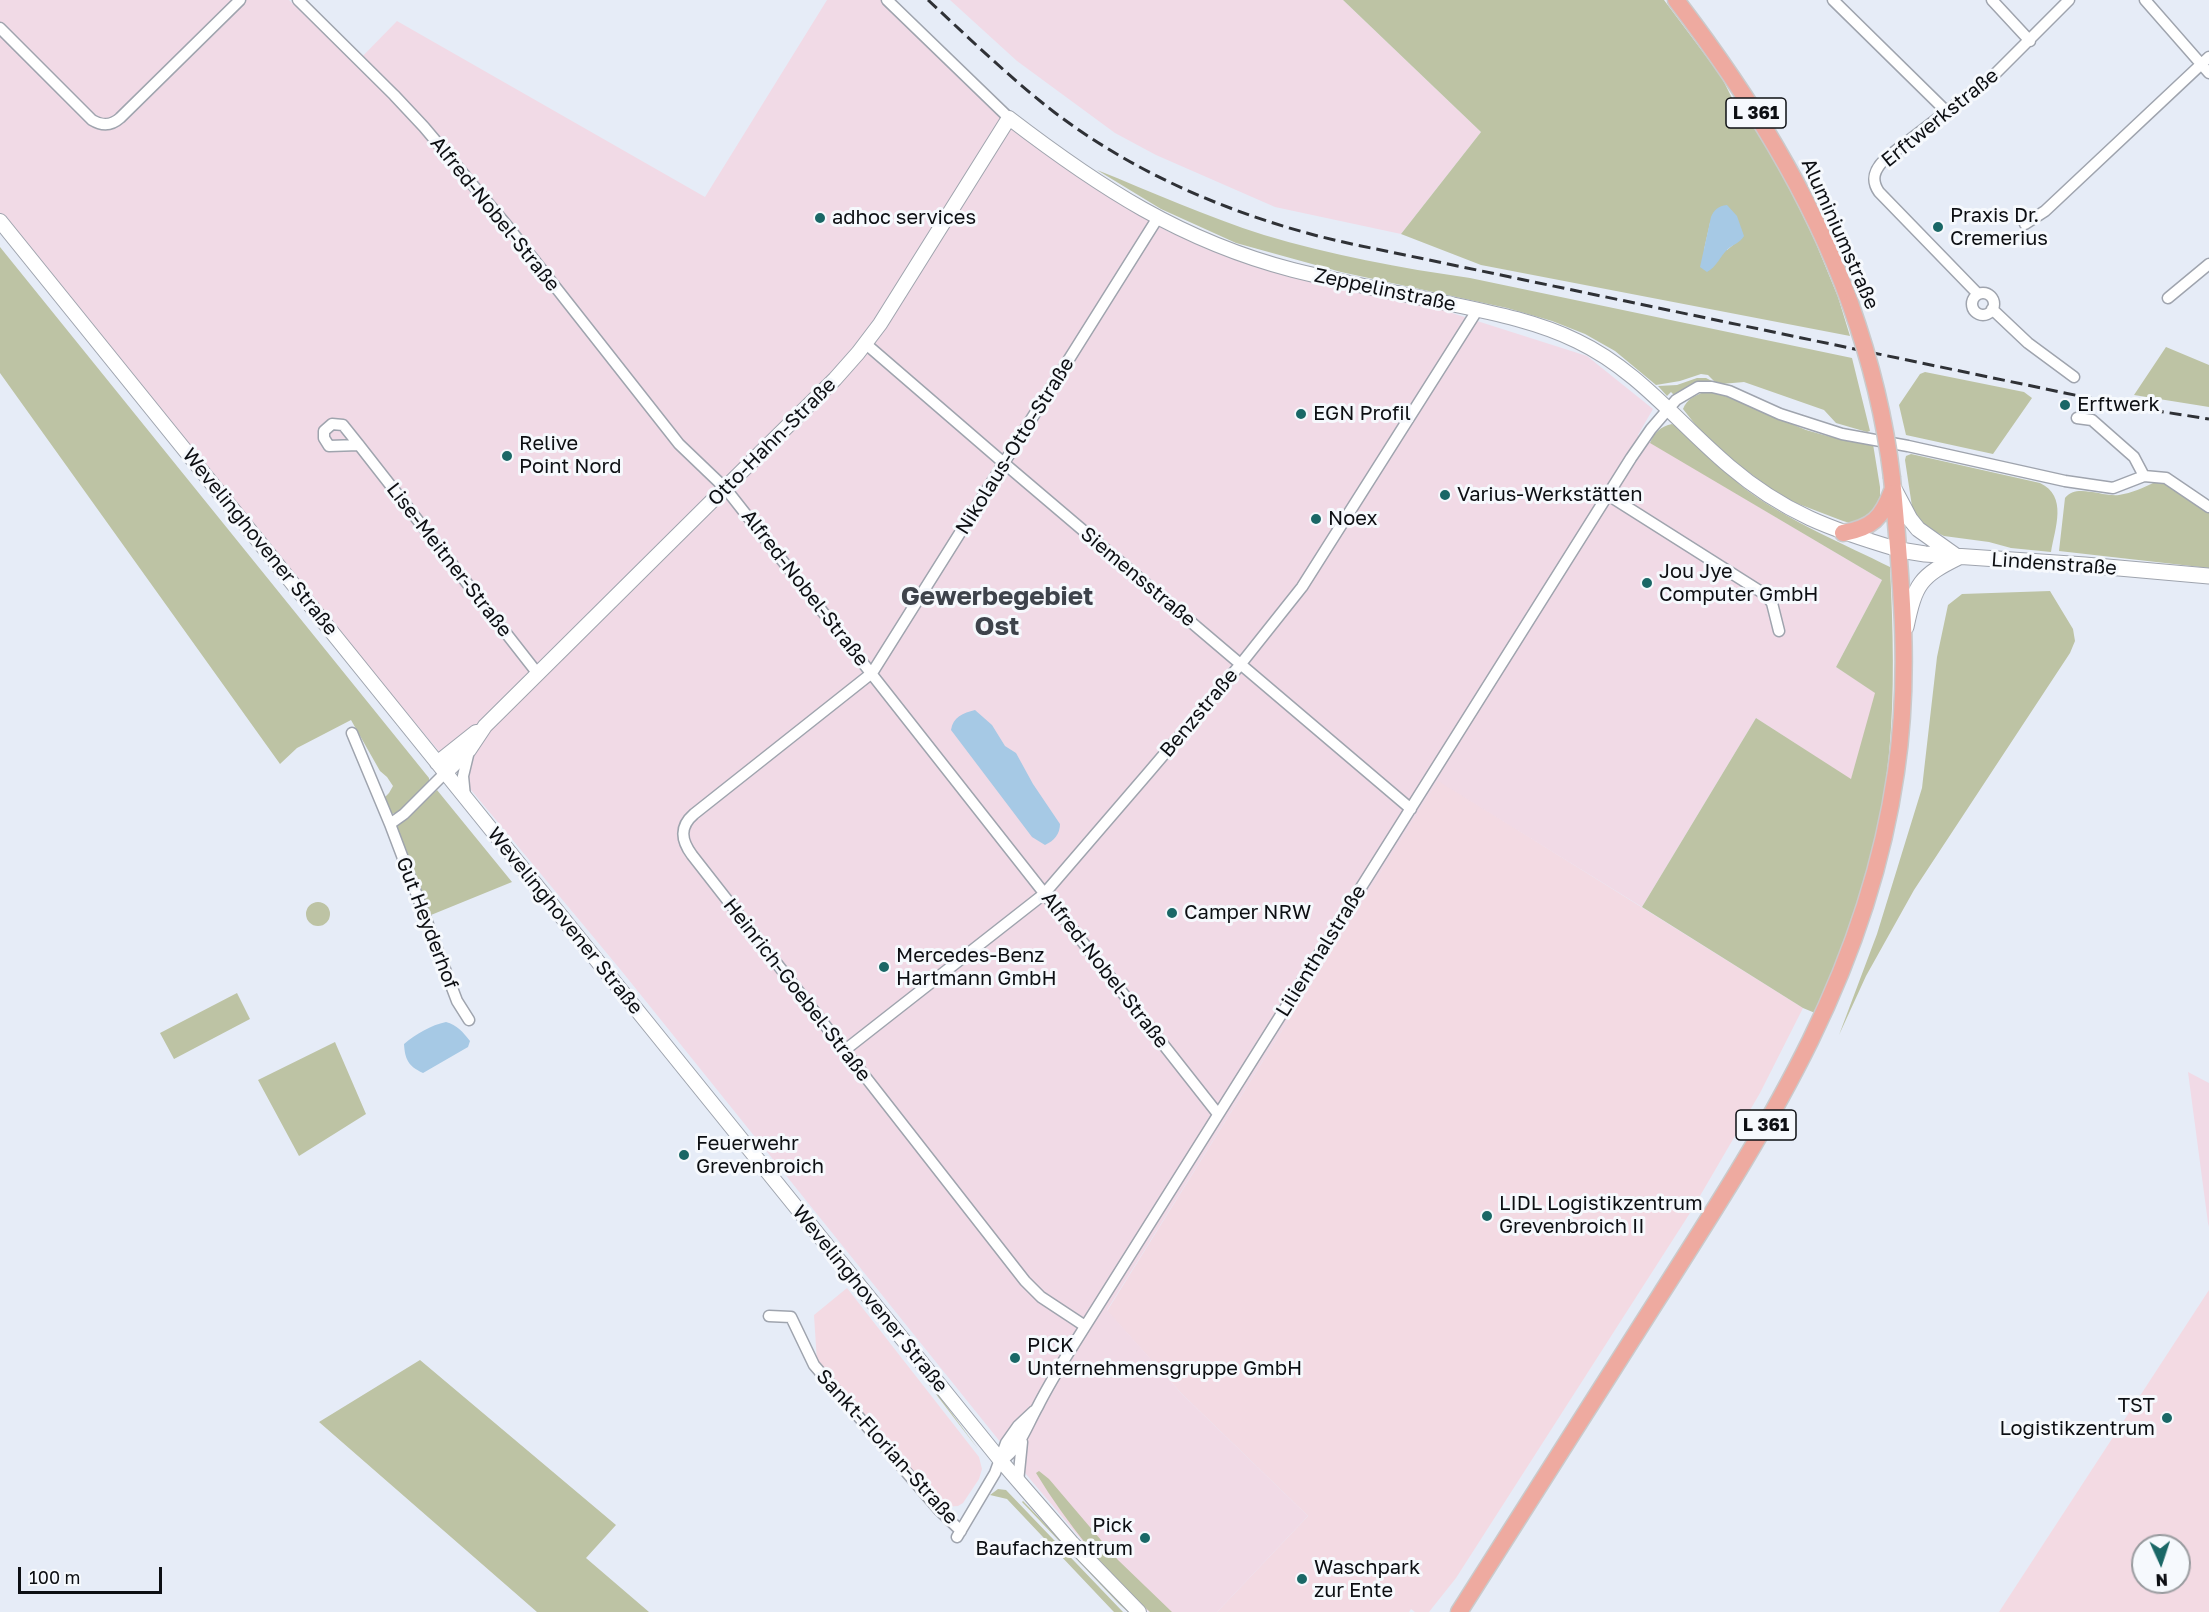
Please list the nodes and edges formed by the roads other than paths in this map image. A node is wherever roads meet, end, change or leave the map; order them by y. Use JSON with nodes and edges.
{"nodes":[{"id":1,"x":240,"y":0,"type":"edge"},
{"id":2,"x":298,"y":0,"type":"edge"},
{"id":3,"x":887,"y":0,"type":"edge"},
{"id":4,"x":1676,"y":0,"type":"edge"},
{"id":5,"x":1833,"y":0,"type":"edge"},
{"id":6,"x":1992,"y":0,"type":"edge"},
{"id":7,"x":2069,"y":0,"type":"edge"},
{"id":8,"x":2145,"y":0,"type":"edge"},
{"id":9,"x":0,"y":28,"type":"edge"},
{"id":10,"x":2030,"y":41,"type":"junction"},
{"id":11,"x":2206,"y":65,"type":"edge"},
{"id":12,"x":1947,"y":112,"type":"junction"},
{"id":13,"x":1009,"y":118,"type":"junction"},
{"id":14,"x":1158,"y":219,"type":"junction"},
{"id":15,"x":0,"y":221,"type":"edge"},
{"id":16,"x":2025,"y":224,"type":"dead end"},
{"id":17,"x":2209,"y":264,"type":"edge"},
{"id":18,"x":1978,"y":294,"type":"junction"},
{"id":19,"x":2168,"y":298,"type":"dead end"},
{"id":20,"x":1478,"y":309,"type":"junction"},
{"id":21,"x":1992,"y":309,"type":"junction"},
{"id":22,"x":866,"y":344,"type":"junction"},
{"id":23,"x":2074,"y":377,"type":"dead end"},
{"id":24,"x":1669,"y":407,"type":"junction"},
{"id":25,"x":2077,"y":418,"type":"dead end"},
{"id":26,"x":359,"y":445,"type":"dead end"},
{"id":27,"x":1005,"y":464,"type":"junction"},
{"id":28,"x":2144,"y":476,"type":"junction"},
{"id":29,"x":1893,"y":483,"type":"junction"},
{"id":30,"x":726,"y":489,"type":"junction"},
{"id":31,"x":1608,"y":495,"type":"junction"},
{"id":32,"x":2209,"y":507,"type":"edge"},
{"id":33,"x":1843,"y":533,"type":"junction"},
{"id":34,"x":1900,"y":550,"type":"junction"},
{"id":35,"x":1959,"y":557,"type":"junction"},
{"id":36,"x":2209,"y":576,"type":"edge"},
{"id":37,"x":1779,"y":631,"type":"dead end"},
{"id":38,"x":1905,"y":633,"type":"junction"},
{"id":39,"x":1240,"y":665,"type":"junction"},
{"id":40,"x":872,"y":673,"type":"junction"},
{"id":41,"x":538,"y":674,"type":"junction"},
{"id":42,"x":485,"y":726,"type":"junction"},
{"id":43,"x":352,"y":733,"type":"dead end"},
{"id":44,"x":469,"y":750,"type":"junction"},
{"id":45,"x":441,"y":768,"type":"junction"},
{"id":46,"x":465,"y":798,"type":"junction"},
{"id":47,"x":1411,"y":809,"type":"junction"},
{"id":48,"x":390,"y":824,"type":"junction"},
{"id":49,"x":1044,"y":894,"type":"junction"},
{"id":50,"x":469,"y":1020,"type":"dead end"},
{"id":51,"x":845,"y":1050,"type":"junction"},
{"id":52,"x":1218,"y":1114,"type":"junction"},
{"id":53,"x":769,"y":1316,"type":"dead end"},
{"id":54,"x":1085,"y":1326,"type":"junction"},
{"id":55,"x":1036,"y":1409,"type":"junction"},
{"id":56,"x":1022,"y":1439,"type":"junction"},
{"id":57,"x":1001,"y":1461,"type":"junction"},
{"id":58,"x":1018,"y":1482,"type":"junction"},
{"id":59,"x":959,"y":1534,"type":"joint"},
{"id":60,"x":1139,"y":1612,"type":"edge"},
{"id":61,"x":1459,"y":1612,"type":"edge"}],
"edges":[{"from":1,"to":9,"type":"street"},
{"from":2,"to":30,"type":"street","name":"Alfred-Nobel-Straße"},
{"from":3,"to":13,"type":"street","name":"Zeppelinstraße"},
{"from":4,"to":29,"type":"main road","name":"Aluminiumstraße","number":"L 361","bridge":true},
{"from":5,"to":12,"type":"street"},
{"from":6,"to":10,"type":"street"},
{"from":7,"to":10,"type":"street","name":"Erftwerkstraße"},
{"from":8,"to":11,"type":"street"},
{"from":10,"to":12,"type":"street","name":"Erftwerkstraße"},
{"from":11,"to":16,"type":"street"},
{"from":12,"to":18,"type":"street","name":"Erftwerkstraße"},
{"from":13,"to":14,"type":"street","name":"Zeppelinstraße"},
{"from":13,"to":22,"type":"street","name":"Otto-Hahn-Straße"},
{"from":14,"to":20,"type":"street","name":"Zeppelinstraße"},
{"from":14,"to":27,"type":"street","name":"Nikolaus-Otto-Straße"},
{"from":15,"to":45,"type":"street","name":"Wevelinghovener Straße"},
{"from":17,"to":19,"type":"street"},
{"from":18,"to":21,"type":"street","name":"Erftwerkstraße"},
{"from":18,"to":21,"type":"street","name":"Erftwerkstraße"},
{"from":20,"to":24,"type":"street","name":"Zeppelinstraße"},
{"from":20,"to":39,"type":"street","name":"Benzstraße"},
{"from":21,"to":23,"type":"street","name":"Erftwerkstraße"},
{"from":22,"to":27,"type":"street","name":"Siemensstraße"},
{"from":22,"to":30,"type":"street","name":"Otto-Hahn-Straße"},
{"from":24,"to":28,"type":"street","name":"Lilienthalstraße"},
{"from":24,"to":31,"type":"street","name":"Lilienthalstraße"},
{"from":24,"to":33,"type":"street","name":"Zeppelinstraße"},
{"from":25,"to":28,"type":"street"},
{"from":26,"to":41,"type":"street","name":"Lise-Meitner-Straße"},
{"from":27,"to":39,"type":"street","name":"Siemensstraße"},
{"from":27,"to":40,"type":"street","name":"Nikolaus-Otto-Straße"},
{"from":28,"to":32,"type":"street"},
{"from":29,"to":33,"type":"main road"},
{"from":29,"to":34,"type":"main road","name":"Aluminiumstraße","number":"L 361"},
{"from":29,"to":35,"type":"main road"},
{"from":30,"to":40,"type":"street","name":"Alfred-Nobel-Straße"},
{"from":30,"to":41,"type":"street","name":"Otto-Hahn-Straße"},
{"from":31,"to":37,"type":"street"},
{"from":31,"to":47,"type":"street","name":"Lilienthalstraße"},
{"from":33,"to":34,"type":"street","name":"Zeppelinstraße"},
{"from":34,"to":35,"type":"main road","name":"Lindenstraße"},
{"from":34,"to":38,"type":"main road","number":"L 361"},
{"from":35,"to":36,"type":"main road","name":"Lindenstraße"},
{"from":35,"to":38,"type":"main road"},
{"from":38,"to":61,"type":"main road","number":"L 361"},
{"from":39,"to":47,"type":"street","name":"Siemensstraße"},
{"from":39,"to":49,"type":"street","name":"Benzstraße"},
{"from":40,"to":49,"type":"street","name":"Alfred-Nobel-Straße"},
{"from":40,"to":51,"type":"street","name":"Heinrich-Goebel-Straße"},
{"from":41,"to":42,"type":"street","name":"Otto-Hahn-Straße"},
{"from":42,"to":44,"type":"street","name":"Otto-Hahn-Straße"},
{"from":42,"to":45,"type":"street","name":"Otto-Hahn-Straße"},
{"from":43,"to":48,"type":"street","name":"Gut Heyderhof"},
{"from":44,"to":45,"type":"street","name":"Otto-Hahn-Straße"},
{"from":44,"to":46,"type":"street","name":"Otto-Hahn-Straße"},
{"from":45,"to":46,"type":"street","name":"Wevelinghovener Straße"},
{"from":45,"to":48,"type":"street"},
{"from":46,"to":57,"type":"street","name":"Wevelinghovener Straße"},
{"from":47,"to":52,"type":"street","name":"Lilienthalstraße"},
{"from":48,"to":50,"type":"street","name":"Gut Heyderhof"},
{"from":49,"to":51,"type":"street","name":"Benzstraße"},
{"from":49,"to":52,"type":"street","name":"Alfred-Nobel-Straße"},
{"from":51,"to":54,"type":"street","name":"Heinrich-Goebel-Straße"},
{"from":52,"to":54,"type":"street","name":"Lilienthalstraße"},
{"from":53,"to":59,"type":"street","name":"Sankt-Florian-Straße"},
{"from":54,"to":55,"type":"street","name":"Lilienthalstraße"},
{"from":55,"to":56,"type":"street","name":"Lilienthalstraße"},
{"from":55,"to":57,"type":"street","name":"Lilienthalstraße"},
{"from":56,"to":57,"type":"street","name":"Lilienthalstraße"},
{"from":56,"to":58,"type":"street","name":"Lilienthalstraße"},
{"from":57,"to":58,"type":"street","name":"Wevelinghovener Straße"},
{"from":57,"to":59,"type":"street","name":"Lilienthalstraße"},
{"from":58,"to":60,"type":"street","name":"Wevelinghovener Straße"}]}
